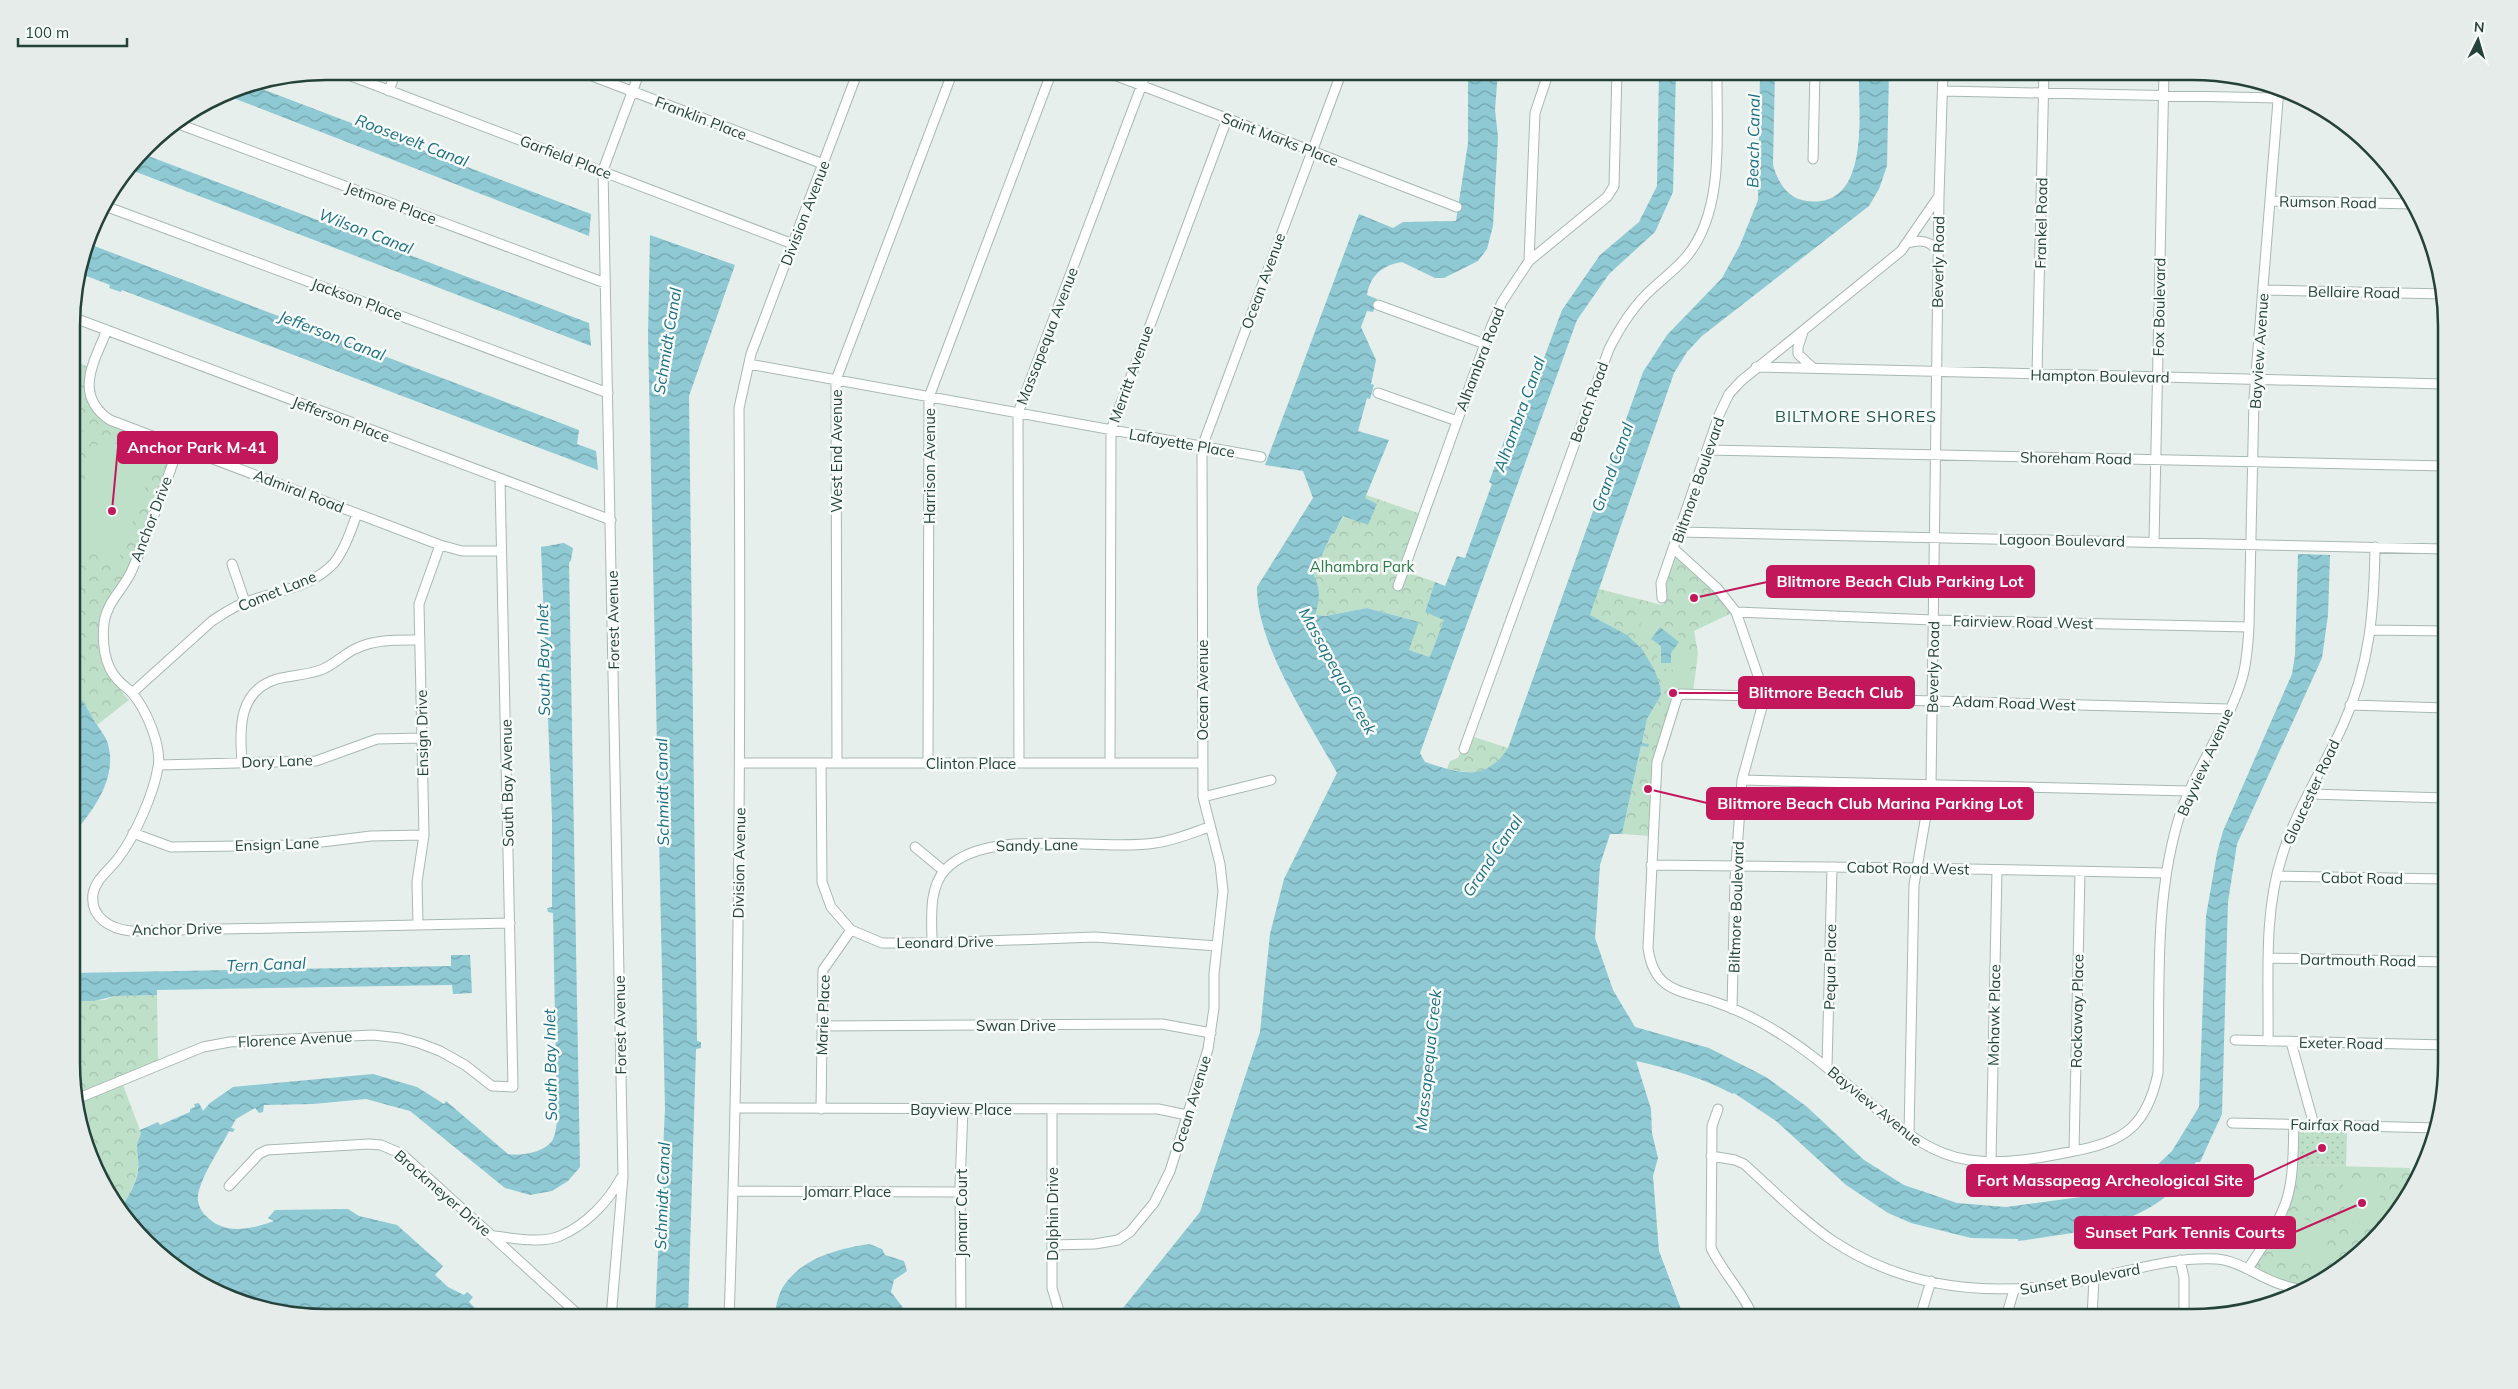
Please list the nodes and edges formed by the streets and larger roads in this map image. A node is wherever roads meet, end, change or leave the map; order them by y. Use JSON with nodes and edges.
{"nodes":[{"id":1,"x":361,"y":80,"type":"edge"},
{"id":2,"x":393,"y":80,"type":"edge"},
{"id":3,"x":602,"y":80,"type":"edge"},
{"id":4,"x":637,"y":80,"type":"edge"},
{"id":5,"x":855,"y":80,"type":"edge"},
{"id":6,"x":950,"y":80,"type":"edge"},
{"id":7,"x":1049,"y":80,"type":"edge"},
{"id":8,"x":1127,"y":80,"type":"edge"},
{"id":9,"x":1144,"y":80,"type":"edge"},
{"id":10,"x":1339,"y":80,"type":"edge"},
{"id":11,"x":1547,"y":80,"type":"edge"},
{"id":12,"x":1617,"y":80,"type":"edge"},
{"id":13,"x":1717,"y":80,"type":"edge"},
{"id":14,"x":1815,"y":80,"type":"edge"},
{"id":15,"x":1943,"y":80,"type":"edge"},
{"id":16,"x":2044,"y":80,"type":"edge"},
{"id":17,"x":2164,"y":80,"type":"edge"},
{"id":18,"x":1142,"y":86,"type":"junction"},
{"id":19,"x":389,"y":91,"type":"junction"},
{"id":20,"x":1943,"y":91,"type":"junction"},
{"id":21,"x":633,"y":92,"type":"junction"},
{"id":22,"x":2044,"y":93,"type":"junction"},
{"id":23,"x":2164,"y":96,"type":"junction"},
{"id":24,"x":2278,"y":98,"type":"joint"},
{"id":25,"x":1227,"y":119,"type":"junction"},
{"id":26,"x":183,"y":126,"type":"edge"},
{"id":27,"x":1312,"y":151,"type":"junction"},
{"id":28,"x":1813,"y":158,"type":"dead end"},
{"id":29,"x":823,"y":164,"type":"junction"},
{"id":30,"x":603,"y":170,"type":"junction"},
{"id":31,"x":1939,"y":196,"type":"junction"},
{"id":32,"x":2271,"y":201,"type":"junction"},
{"id":33,"x":2405,"y":204,"type":"edge"},
{"id":34,"x":1457,"y":207,"type":"dead end"},
{"id":35,"x":110,"y":208,"type":"edge"},
{"id":36,"x":1908,"y":243,"type":"junction"},
{"id":37,"x":793,"y":244,"type":"junction"},
{"id":38,"x":1938,"y":251,"type":"junction"},
{"id":39,"x":1529,"y":261,"type":"junction"},
{"id":40,"x":605,"y":284,"type":"junction"},
{"id":41,"x":2264,"y":290,"type":"junction"},
{"id":42,"x":2436,"y":294,"type":"edge"},
{"id":43,"x":1378,"y":305,"type":"dead end"},
{"id":44,"x":80,"y":320,"type":"edge"},
{"id":45,"x":107,"y":330,"type":"junction"},
{"id":46,"x":1803,"y":332,"type":"junction"},
{"id":47,"x":1485,"y":344,"type":"junction"},
{"id":48,"x":750,"y":359,"type":"junction"},
{"id":49,"x":1756,"y":367,"type":"junction"},
{"id":50,"x":1814,"y":368,"type":"junction"},
{"id":51,"x":1937,"y":372,"type":"junction"},
{"id":52,"x":2037,"y":374,"type":"junction"},
{"id":53,"x":2158,"y":377,"type":"junction"},
{"id":54,"x":2257,"y":379,"type":"junction"},
{"id":55,"x":836,"y":380,"type":"junction"},
{"id":56,"x":2438,"y":384,"type":"edge"},
{"id":57,"x":608,"y":393,"type":"junction"},
{"id":58,"x":1378,"y":393,"type":"dead end"},
{"id":59,"x":929,"y":397,"type":"junction"},
{"id":60,"x":1018,"y":413,"type":"junction"},
{"id":61,"x":1457,"y":421,"type":"junction"},
{"id":62,"x":1110,"y":430,"type":"junction"},
{"id":63,"x":179,"y":446,"type":"junction"},
{"id":64,"x":1202,"y":446,"type":"junction"},
{"id":65,"x":1707,"y":450,"type":"junction"},
{"id":66,"x":1936,"y":455,"type":"junction"},
{"id":67,"x":1261,"y":457,"type":"dead end"},
{"id":68,"x":2156,"y":460,"type":"junction"},
{"id":69,"x":2253,"y":462,"type":"junction"},
{"id":70,"x":2438,"y":466,"type":"edge"},
{"id":71,"x":500,"y":480,"type":"junction"},
{"id":72,"x":357,"y":514,"type":"junction"},
{"id":73,"x":611,"y":520,"type":"junction"},
{"id":74,"x":1679,"y":532,"type":"junction"},
{"id":75,"x":1934,"y":538,"type":"junction"},
{"id":76,"x":2154,"y":542,"type":"junction"},
{"id":77,"x":440,"y":545,"type":"junction"},
{"id":78,"x":2252,"y":545,"type":"junction"},
{"id":79,"x":2375,"y":547,"type":"junction"},
{"id":80,"x":1673,"y":548,"type":"junction"},
{"id":81,"x":2438,"y":549,"type":"edge"},
{"id":82,"x":501,"y":551,"type":"junction"},
{"id":83,"x":232,"y":564,"type":"dead end"},
{"id":84,"x":1398,"y":586,"type":"dead end"},
{"id":85,"x":1662,"y":598,"type":"dead end"},
{"id":86,"x":245,"y":602,"type":"junction"},
{"id":87,"x":1736,"y":612,"type":"junction"},
{"id":88,"x":1933,"y":620,"type":"junction"},
{"id":89,"x":2249,"y":627,"type":"junction"},
{"id":90,"x":2372,"y":630,"type":"junction"},
{"id":91,"x":2438,"y":632,"type":"edge"},
{"id":92,"x":420,"y":640,"type":"junction"},
{"id":93,"x":132,"y":693,"type":"junction"},
{"id":94,"x":1679,"y":695,"type":"joint"},
{"id":95,"x":1764,"y":696,"type":"junction"},
{"id":96,"x":1932,"y":701,"type":"junction"},
{"id":97,"x":2350,"y":705,"type":"junction"},
{"id":98,"x":2438,"y":708,"type":"edge"},
{"id":99,"x":2228,"y":709,"type":"junction"},
{"id":100,"x":422,"y":738,"type":"junction"},
{"id":101,"x":1464,"y":750,"type":"dead end"},
{"id":102,"x":242,"y":763,"type":"junction"},
{"id":103,"x":741,"y":763,"type":"junction"},
{"id":104,"x":821,"y":763,"type":"junction"},
{"id":105,"x":837,"y":763,"type":"junction"},
{"id":106,"x":928,"y":763,"type":"junction"},
{"id":107,"x":1019,"y":763,"type":"junction"},
{"id":108,"x":1110,"y":763,"type":"junction"},
{"id":109,"x":1202,"y":763,"type":"junction"},
{"id":110,"x":159,"y":765,"type":"junction"},
{"id":111,"x":1271,"y":780,"type":"dead end"},
{"id":112,"x":1742,"y":780,"type":"junction"},
{"id":113,"x":1931,"y":786,"type":"junction"},
{"id":114,"x":2189,"y":791,"type":"junction"},
{"id":115,"x":2309,"y":794,"type":"junction"},
{"id":116,"x":1203,"y":798,"type":"junction"},
{"id":117,"x":2438,"y":798,"type":"edge"},
{"id":118,"x":1209,"y":827,"type":"junction"},
{"id":119,"x":133,"y":833,"type":"junction"},
{"id":120,"x":424,"y":835,"type":"junction"},
{"id":121,"x":914,"y":847,"type":"dead end"},
{"id":122,"x":1650,"y":865,"type":"junction"},
{"id":123,"x":1736,"y":866,"type":"junction"},
{"id":124,"x":1832,"y":867,"type":"junction"},
{"id":125,"x":1917,"y":868,"type":"junction"},
{"id":126,"x":1997,"y":870,"type":"junction"},
{"id":127,"x":944,"y":871,"type":"junction"},
{"id":128,"x":2080,"y":872,"type":"junction"},
{"id":129,"x":2166,"y":874,"type":"junction"},
{"id":130,"x":2277,"y":876,"type":"junction"},
{"id":131,"x":2438,"y":880,"type":"edge"},
{"id":132,"x":510,"y":923,"type":"junction"},
{"id":133,"x":418,"y":924,"type":"junction"},
{"id":134,"x":851,"y":930,"type":"junction"},
{"id":135,"x":932,"y":943,"type":"junction"},
{"id":136,"x":1217,"y":946,"type":"junction"},
{"id":137,"x":2270,"y":958,"type":"junction"},
{"id":138,"x":2438,"y":962,"type":"edge"},
{"id":139,"x":1732,"y":1009,"type":"junction"},
{"id":140,"x":821,"y":1026,"type":"junction"},
{"id":141,"x":1211,"y":1033,"type":"junction"},
{"id":142,"x":2235,"y":1040,"type":"dead end"},
{"id":143,"x":2268,"y":1041,"type":"junction"},
{"id":144,"x":2291,"y":1042,"type":"junction"},
{"id":145,"x":2438,"y":1045,"type":"edge"},
{"id":146,"x":1827,"y":1067,"type":"junction"},
{"id":147,"x":514,"y":1087,"type":"joint"},
{"id":148,"x":82,"y":1097,"type":"edge"},
{"id":149,"x":735,"y":1108,"type":"junction"},
{"id":150,"x":820,"y":1109,"type":"junction"},
{"id":151,"x":963,"y":1109,"type":"junction"},
{"id":152,"x":1052,"y":1109,"type":"junction"},
{"id":153,"x":1718,"y":1109,"type":"dead end"},
{"id":154,"x":1187,"y":1116,"type":"junction"},
{"id":155,"x":2232,"y":1123,"type":"dead end"},
{"id":156,"x":2294,"y":1124,"type":"junction"},
{"id":157,"x":2314,"y":1125,"type":"junction"},
{"id":158,"x":2430,"y":1128,"type":"edge"},
{"id":159,"x":1909,"y":1135,"type":"junction"},
{"id":160,"x":2074,"y":1151,"type":"junction"},
{"id":161,"x":1711,"y":1156,"type":"junction"},
{"id":162,"x":1991,"y":1161,"type":"junction"},
{"id":163,"x":623,"y":1176,"type":"junction"},
{"id":164,"x":228,"y":1186,"type":"dead end"},
{"id":165,"x":733,"y":1191,"type":"junction"},
{"id":166,"x":961,"y":1192,"type":"junction"},
{"id":167,"x":494,"y":1236,"type":"junction"},
{"id":168,"x":1052,"y":1244,"type":"junction"},
{"id":169,"x":2180,"y":1260,"type":"junction"},
{"id":170,"x":2248,"y":1269,"type":"junction"},
{"id":171,"x":2094,"y":1279,"type":"junction"},
{"id":172,"x":1931,"y":1282,"type":"junction"},
{"id":173,"x":2292,"y":1287,"type":"edge"},
{"id":174,"x":2014,"y":1290,"type":"junction"},
{"id":175,"x":572,"y":1309,"type":"edge"},
{"id":176,"x":612,"y":1309,"type":"edge"},
{"id":177,"x":728,"y":1309,"type":"edge"},
{"id":178,"x":961,"y":1309,"type":"edge"},
{"id":179,"x":1058,"y":1309,"type":"edge"},
{"id":180,"x":1749,"y":1309,"type":"edge"},
{"id":181,"x":1923,"y":1309,"type":"edge"},
{"id":182,"x":2008,"y":1309,"type":"edge"},
{"id":183,"x":2092,"y":1309,"type":"edge"},
{"id":184,"x":2184,"y":1309,"type":"edge"}],
"edges":[{"from":1,"to":19,"type":"street","name":"Garfield Place"},
{"from":2,"to":19,"type":"street"},
{"from":3,"to":21,"type":"street","name":"Franklin Place"},
{"from":4,"to":21,"type":"street","name":"Forest Avenue"},
{"from":5,"to":29,"type":"street","name":"Division Avenue"},
{"from":6,"to":55,"type":"street","name":"West End Avenue"},
{"from":7,"to":59,"type":"street","name":"Harrison Avenue"},
{"from":8,"to":18,"type":"street","name":"Saint Marks Place"},
{"from":9,"to":18,"type":"street","name":"Massapequa Avenue"},
{"from":10,"to":27,"type":"street","name":"Ocean Avenue"},
{"from":11,"to":39,"type":"street"},
{"from":12,"to":39,"type":"street"},
{"from":13,"to":101,"type":"street","name":"Beach Road"},
{"from":14,"to":28,"type":"street"},
{"from":15,"to":20,"type":"street"},
{"from":16,"to":22,"type":"street","name":"Frankel Road"},
{"from":17,"to":23,"type":"street","name":"Fox Boulevard"},
{"from":18,"to":25,"type":"street","name":"Saint Marks Place"},
{"from":18,"to":60,"type":"street","name":"Massapequa Avenue"},
{"from":19,"to":30,"type":"street","name":"Garfield Place"},
{"from":20,"to":22,"type":"street"},
{"from":20,"to":31,"type":"street"},
{"from":21,"to":29,"type":"street","name":"Franklin Place"},
{"from":21,"to":30,"type":"street","name":"Forest Avenue"},
{"from":22,"to":23,"type":"street"},
{"from":22,"to":52,"type":"street","name":"Frankel Road"},
{"from":23,"to":24,"type":"street"},
{"from":23,"to":53,"type":"street","name":"Fox Boulevard"},
{"from":24,"to":32,"type":"street","name":"Bayview Avenue"},
{"from":25,"to":27,"type":"street","name":"Saint Marks Place"},
{"from":25,"to":62,"type":"street","name":"Merritt Avenue"},
{"from":26,"to":40,"type":"street","name":"Jetmore Place"},
{"from":27,"to":34,"type":"street","name":"Saint Marks Place"},
{"from":27,"to":64,"type":"street","name":"Ocean Avenue"},
{"from":29,"to":37,"type":"street","name":"Division Avenue"},
{"from":30,"to":37,"type":"street","name":"Garfield Place"},
{"from":30,"to":40,"type":"street","name":"Forest Avenue"},
{"from":31,"to":36,"type":"street","name":"Biltmore Boulevard"},
{"from":31,"to":38,"type":"street","name":"Beverly Road"},
{"from":32,"to":33,"type":"street","name":"Rumson Road"},
{"from":32,"to":41,"type":"street","name":"Bayview Avenue"},
{"from":35,"to":57,"type":"street","name":"Jackson Place"},
{"from":36,"to":38,"type":"street"},
{"from":36,"to":46,"type":"street","name":"Biltmore Boulevard"},
{"from":37,"to":48,"type":"street","name":"Division Avenue"},
{"from":38,"to":51,"type":"street","name":"Beverly Road"},
{"from":39,"to":47,"type":"street","name":"Alhambra Road"},
{"from":40,"to":57,"type":"street","name":"Forest Avenue"},
{"from":41,"to":42,"type":"street","name":"Bellaire Road"},
{"from":41,"to":54,"type":"street","name":"Bayview Avenue"},
{"from":43,"to":47,"type":"street"},
{"from":44,"to":45,"type":"street","name":"Jefferson Place"},
{"from":45,"to":63,"type":"street","name":"Admiral Road"},
{"from":45,"to":71,"type":"street","name":"Jefferson Place"},
{"from":46,"to":49,"type":"street","name":"Biltmore Boulevard"},
{"from":46,"to":50,"type":"street"},
{"from":47,"to":61,"type":"street","name":"Alhambra Road"},
{"from":48,"to":55,"type":"street","name":"Lafayette Place"},
{"from":48,"to":103,"type":"street","name":"Division Avenue"},
{"from":49,"to":50,"type":"street","name":"Hampton Boulevard"},
{"from":49,"to":65,"type":"street","name":"Biltmore Boulevard"},
{"from":50,"to":51,"type":"street","name":"Hampton Boulevard"},
{"from":51,"to":52,"type":"street","name":"Hampton Boulevard"},
{"from":51,"to":66,"type":"street","name":"Beverly Road"},
{"from":52,"to":53,"type":"street","name":"Hampton Boulevard"},
{"from":53,"to":54,"type":"street","name":"Hampton Boulevard"},
{"from":53,"to":68,"type":"street","name":"Fox Boulevard"},
{"from":54,"to":56,"type":"street","name":"Hampton Boulevard"},
{"from":54,"to":69,"type":"street","name":"Bayview Avenue"},
{"from":55,"to":59,"type":"street","name":"Lafayette Place"},
{"from":55,"to":105,"type":"street","name":"West End Avenue"},
{"from":57,"to":73,"type":"street","name":"Forest Avenue"},
{"from":58,"to":61,"type":"street"},
{"from":59,"to":60,"type":"street","name":"Lafayette Place"},
{"from":59,"to":106,"type":"street","name":"Harrison Avenue"},
{"from":60,"to":62,"type":"street","name":"Lafayette Place"},
{"from":60,"to":107,"type":"street","name":"Massapequa Avenue"},
{"from":61,"to":84,"type":"street","name":"Alhambra Road"},
{"from":62,"to":64,"type":"street","name":"Lafayette Place"},
{"from":62,"to":108,"type":"street","name":"Merritt Avenue"},
{"from":63,"to":72,"type":"street","name":"Admiral Road"},
{"from":63,"to":93,"type":"street","name":"Anchor Drive"},
{"from":64,"to":67,"type":"street","name":"Lafayette Place"},
{"from":64,"to":109,"type":"street","name":"Ocean Avenue"},
{"from":65,"to":66,"type":"street","name":"Shoreham Road"},
{"from":65,"to":74,"type":"street","name":"Biltmore Boulevard"},
{"from":66,"to":68,"type":"street","name":"Shoreham Road"},
{"from":66,"to":75,"type":"street","name":"Beverly Road"},
{"from":68,"to":69,"type":"street","name":"Shoreham Road"},
{"from":68,"to":76,"type":"street","name":"Fox Boulevard"},
{"from":69,"to":70,"type":"street","name":"Shoreham Road"},
{"from":69,"to":78,"type":"street","name":"Bayview Avenue"},
{"from":71,"to":73,"type":"street","name":"Jefferson Place"},
{"from":71,"to":82,"type":"street","name":"South Bay Avenue"},
{"from":72,"to":77,"type":"street","name":"Admiral Road"},
{"from":72,"to":86,"type":"street","name":"Comet Lane"},
{"from":73,"to":163,"type":"street","name":"Forest Avenue"},
{"from":74,"to":75,"type":"street","name":"Lagoon Boulevard"},
{"from":74,"to":80,"type":"street","name":"Biltmore Boulevard"},
{"from":75,"to":76,"type":"street","name":"Lagoon Boulevard"},
{"from":75,"to":88,"type":"street","name":"Beverly Road"},
{"from":76,"to":78,"type":"street","name":"Lagoon Boulevard"},
{"from":77,"to":82,"type":"street","name":"Admiral Road"},
{"from":77,"to":92,"type":"street","name":"Ensign Drive"},
{"from":78,"to":79,"type":"street","name":"Lagoon Boulevard"},
{"from":78,"to":89,"type":"street","name":"Bayview Avenue"},
{"from":79,"to":81,"type":"street","name":"Lagoon Boulevard"},
{"from":79,"to":90,"type":"street","name":"Gloucester Road"},
{"from":80,"to":85,"type":"street"},
{"from":80,"to":87,"type":"street","name":"Biltmore Boulevard"},
{"from":82,"to":132,"type":"street","name":"South Bay Avenue"},
{"from":83,"to":86,"type":"street"},
{"from":86,"to":93,"type":"street","name":"Comet Lane"},
{"from":87,"to":88,"type":"street","name":"Fairview Road West"},
{"from":87,"to":95,"type":"street","name":"Biltmore Boulevard"},
{"from":88,"to":89,"type":"street","name":"Fairview Road West"},
{"from":88,"to":96,"type":"street","name":"Beverly Road"},
{"from":89,"to":99,"type":"street","name":"Bayview Avenue"},
{"from":90,"to":91,"type":"street"},
{"from":90,"to":97,"type":"street","name":"Gloucester Road"},
{"from":92,"to":100,"type":"street","name":"Ensign Drive"},
{"from":92,"to":102,"type":"street"},
{"from":93,"to":110,"type":"street","name":"Anchor Drive"},
{"from":94,"to":95,"type":"street","name":"Adam Road West"},
{"from":94,"to":122,"type":"street","name":"Bayview Avenue"},
{"from":95,"to":96,"type":"street","name":"Adam Road West"},
{"from":95,"to":112,"type":"street","name":"Biltmore Boulevard"},
{"from":96,"to":99,"type":"street","name":"Adam Road West"},
{"from":96,"to":113,"type":"street","name":"Beverly Road"},
{"from":97,"to":98,"type":"street"},
{"from":97,"to":115,"type":"street","name":"Gloucester Road"},
{"from":99,"to":114,"type":"street","name":"Bayview Avenue"},
{"from":100,"to":102,"type":"street","name":"Dory Lane"},
{"from":100,"to":120,"type":"street","name":"Ensign Drive"},
{"from":102,"to":110,"type":"street","name":"Dory Lane"},
{"from":103,"to":104,"type":"street","name":"Clinton Place"},
{"from":103,"to":149,"type":"street","name":"Division Avenue"},
{"from":104,"to":105,"type":"street","name":"Clinton Place"},
{"from":104,"to":134,"type":"street","name":"Leonard Drive"},
{"from":105,"to":106,"type":"street","name":"Clinton Place"},
{"from":106,"to":107,"type":"street","name":"Clinton Place"},
{"from":107,"to":108,"type":"street","name":"Clinton Place"},
{"from":108,"to":109,"type":"street","name":"Clinton Place"},
{"from":109,"to":116,"type":"street","name":"Ocean Avenue"},
{"from":110,"to":119,"type":"street","name":"Anchor Drive"},
{"from":111,"to":116,"type":"street"},
{"from":112,"to":113,"type":"street"},
{"from":112,"to":123,"type":"street","name":"Biltmore Boulevard"},
{"from":113,"to":114,"type":"street"},
{"from":113,"to":125,"type":"street","name":"Beverly Road"},
{"from":114,"to":129,"type":"street","name":"Bayview Avenue"},
{"from":115,"to":117,"type":"street"},
{"from":115,"to":130,"type":"street","name":"Gloucester Road"},
{"from":116,"to":118,"type":"street","name":"Ocean Avenue"},
{"from":118,"to":127,"type":"street","name":"Sandy Lane"},
{"from":118,"to":136,"type":"street","name":"Ocean Avenue"},
{"from":119,"to":120,"type":"street","name":"Ensign Lane"},
{"from":119,"to":133,"type":"street","name":"Anchor Drive"},
{"from":120,"to":133,"type":"street","name":"Ensign Drive"},
{"from":121,"to":127,"type":"street"},
{"from":122,"to":123,"type":"street","name":"Cabot Road West"},
{"from":122,"to":139,"type":"street","name":"Bayview Avenue"},
{"from":123,"to":124,"type":"street","name":"Cabot Road West"},
{"from":123,"to":139,"type":"street","name":"Biltmore Boulevard"},
{"from":124,"to":125,"type":"street","name":"Cabot Road West"},
{"from":124,"to":146,"type":"street","name":"Pequa Place"},
{"from":125,"to":126,"type":"street","name":"Cabot Road West"},
{"from":125,"to":159,"type":"street","name":"Beverly Road"},
{"from":126,"to":128,"type":"street","name":"Cabot Road West"},
{"from":126,"to":162,"type":"street","name":"Mohawk Place"},
{"from":127,"to":135,"type":"street","name":"Sandy Lane"},
{"from":128,"to":129,"type":"street","name":"Cabot Road West"},
{"from":128,"to":160,"type":"street","name":"Rockaway Place"},
{"from":129,"to":160,"type":"street","name":"Bayview Avenue"},
{"from":130,"to":131,"type":"street","name":"Cabot Road"},
{"from":130,"to":137,"type":"street","name":"Gloucester Road"},
{"from":132,"to":133,"type":"street","name":"Anchor Drive"},
{"from":132,"to":147,"type":"street","name":"South Bay Avenue"},
{"from":134,"to":135,"type":"street","name":"Leonard Drive"},
{"from":134,"to":140,"type":"street","name":"Marie Place"},
{"from":135,"to":136,"type":"street","name":"Leonard Drive"},
{"from":136,"to":141,"type":"street","name":"Ocean Avenue"},
{"from":137,"to":138,"type":"street","name":"Dartmouth Road"},
{"from":137,"to":143,"type":"street","name":"Gloucester Road"},
{"from":139,"to":146,"type":"street","name":"Bayview Avenue"},
{"from":140,"to":141,"type":"street","name":"Swan Drive"},
{"from":140,"to":150,"type":"street","name":"Marie Place"},
{"from":141,"to":154,"type":"street","name":"Ocean Avenue"},
{"from":142,"to":143,"type":"street","name":"Exeter Road"},
{"from":143,"to":144,"type":"street","name":"Exeter Road"},
{"from":144,"to":145,"type":"street","name":"Exeter Road"},
{"from":144,"to":157,"type":"street"},
{"from":146,"to":159,"type":"street","name":"Bayview Avenue"},
{"from":147,"to":148,"type":"street","name":"Florence Avenue"},
{"from":149,"to":150,"type":"street","name":"Bayview Place"},
{"from":149,"to":165,"type":"street","name":"Division Avenue"},
{"from":150,"to":151,"type":"street","name":"Bayview Place"},
{"from":151,"to":152,"type":"street","name":"Bayview Place"},
{"from":151,"to":166,"type":"street","name":"Jomarr Court"},
{"from":152,"to":154,"type":"street","name":"Bayview Place"},
{"from":152,"to":168,"type":"street","name":"Dolphin Drive"},
{"from":153,"to":161,"type":"street"},
{"from":154,"to":168,"type":"street","name":"Ocean Avenue"},
{"from":155,"to":156,"type":"street","name":"Fairfax Road"},
{"from":156,"to":157,"type":"street","name":"Fairfax Road"},
{"from":156,"to":170,"type":"street"},
{"from":157,"to":158,"type":"street","name":"Fairfax Road"},
{"from":159,"to":162,"type":"street","name":"Bayview Avenue"},
{"from":160,"to":162,"type":"street","name":"Bayview Avenue"},
{"from":161,"to":172,"type":"street","name":"Sunset Boulevard"},
{"from":161,"to":180,"type":"street"},
{"from":163,"to":167,"type":"street"},
{"from":163,"to":176,"type":"street","name":"Forest Avenue"},
{"from":164,"to":167,"type":"street","name":"Brockmeyer Drive"},
{"from":165,"to":166,"type":"street","name":"Jomarr Place"},
{"from":165,"to":177,"type":"street","name":"Division Avenue"},
{"from":166,"to":178,"type":"street","name":"Jomarr Court"},
{"from":167,"to":175,"type":"street","name":"Brockmeyer Drive"},
{"from":168,"to":179,"type":"street","name":"Dolphin Drive"},
{"from":169,"to":170,"type":"street","name":"Sunset Boulevard"},
{"from":169,"to":171,"type":"street","name":"Sunset Boulevard"},
{"from":169,"to":184,"type":"street"},
{"from":170,"to":173,"type":"street","name":"Sunset Boulevard"},
{"from":171,"to":174,"type":"street","name":"Sunset Boulevard"},
{"from":171,"to":183,"type":"street"},
{"from":172,"to":174,"type":"street","name":"Sunset Boulevard"},
{"from":172,"to":181,"type":"street"},
{"from":174,"to":182,"type":"street"}]}
